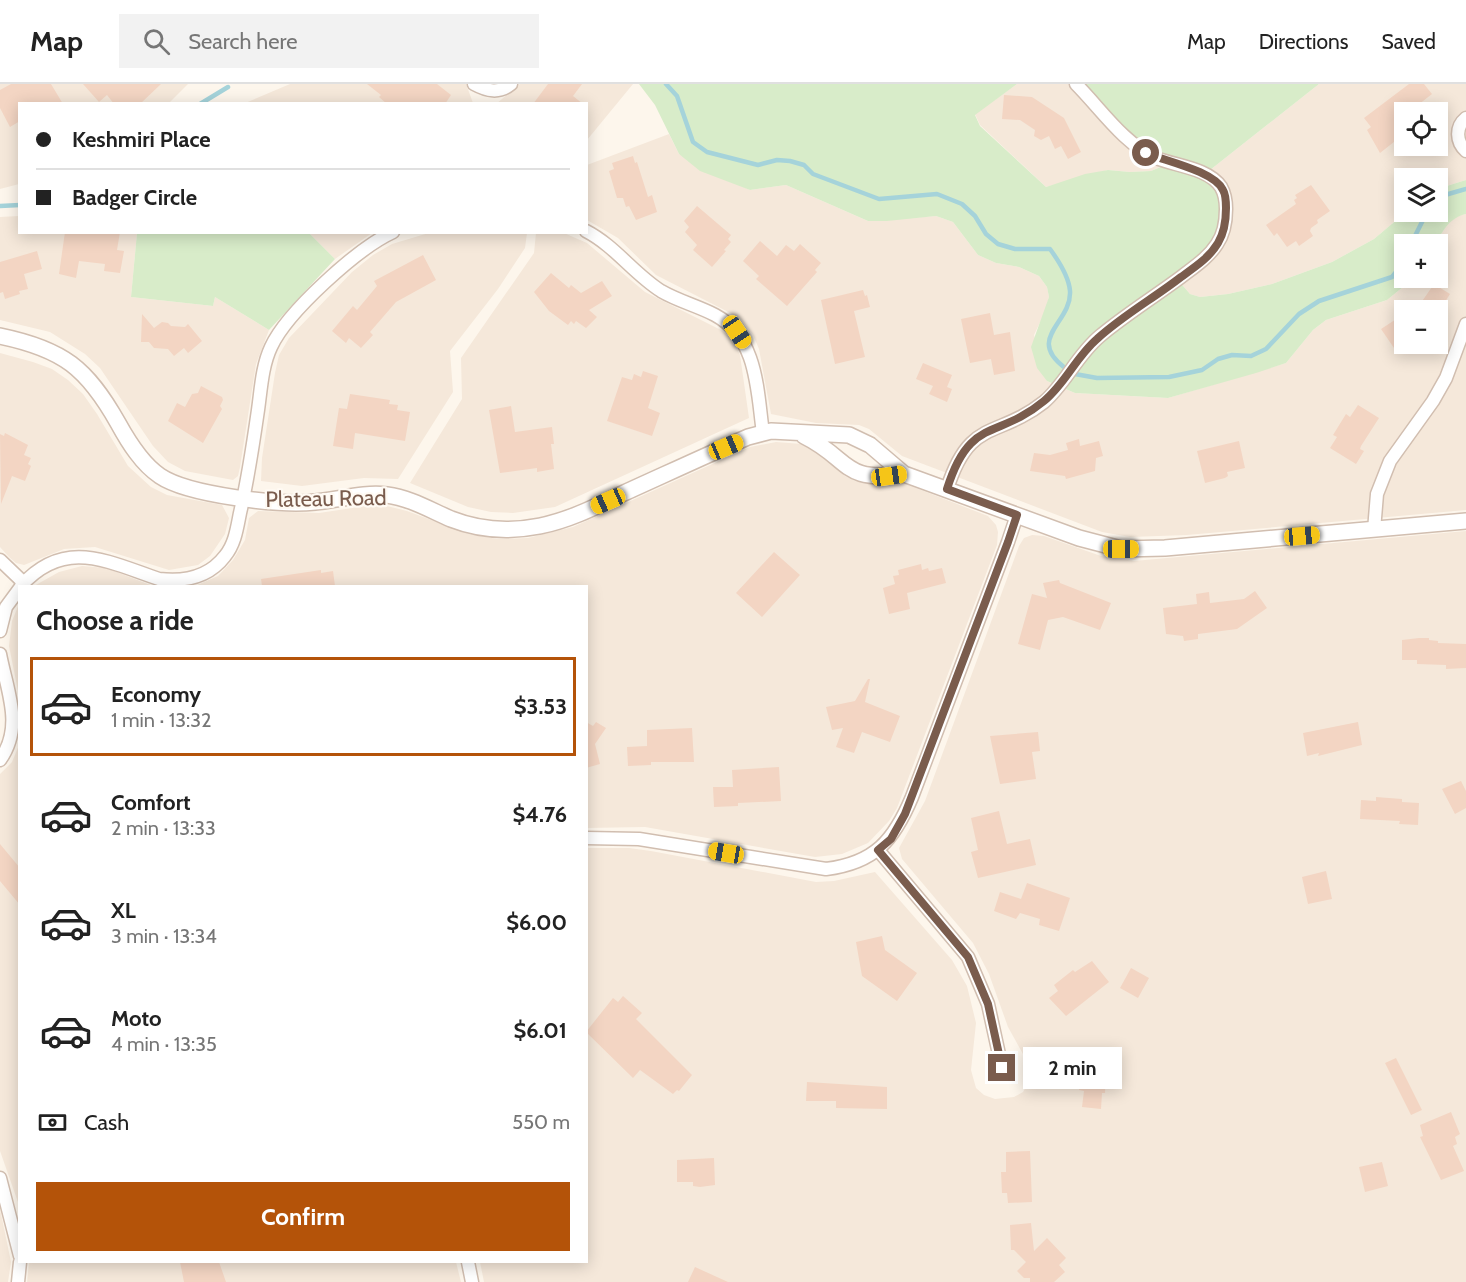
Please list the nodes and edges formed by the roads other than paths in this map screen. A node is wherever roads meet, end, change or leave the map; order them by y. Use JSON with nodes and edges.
{"nodes":[{"id":1,"x":512,"y":84,"type":"edge"},
{"id":2,"x":1076,"y":84,"type":"edge"},
{"id":3,"x":480,"y":92,"type":"edge"},
{"id":4,"x":1466,"y":117,"type":"edge"},
{"id":5,"x":1466,"y":152,"type":"edge"},
{"id":6,"x":588,"y":232,"type":"edge"},
{"id":7,"x":389,"y":234,"type":"edge"},
{"id":8,"x":1466,"y":324,"type":"edge"},
{"id":9,"x":0,"y":336,"type":"edge"},
{"id":10,"x":763,"y":433,"type":"junction"},
{"id":11,"x":801,"y":434,"type":"junction"},
{"id":12,"x":904,"y":474,"type":"junction"},
{"id":13,"x":947,"y":489,"type":"junction"},
{"id":14,"x":244,"y":497,"type":"junction"},
{"id":15,"x":1017,"y":515,"type":"junction"},
{"id":16,"x":1466,"y":521,"type":"edge"},
{"id":17,"x":1374,"y":530,"type":"junction"},
{"id":18,"x":0,"y":560,"type":"edge"},
{"id":19,"x":21,"y":585,"type":"edge"},
{"id":20,"x":23,"y":585,"type":"edge"},
{"id":21,"x":18,"y":591,"type":"edge"},
{"id":22,"x":0,"y":630,"type":"edge"},
{"id":23,"x":0,"y":659,"type":"edge"},
{"id":24,"x":0,"y":760,"type":"edge"},
{"id":25,"x":588,"y":838,"type":"edge"},
{"id":26,"x":878,"y":850,"type":"junction"},
{"id":27,"x":1002,"y":1068,"type":"dead end"},
{"id":28,"x":0,"y":1178,"type":"edge"},
{"id":29,"x":18,"y":1248,"type":"edge"},
{"id":30,"x":20,"y":1263,"type":"edge"},
{"id":31,"x":468,"y":1263,"type":"edge"},
{"id":32,"x":18,"y":1282,"type":"edge"},
{"id":33,"x":472,"y":1282,"type":"edge"}],
"edges":[{"from":1,"to":3,"type":"street"},
{"from":2,"to":13,"type":"street"},
{"from":4,"to":5,"type":"street"},
{"from":6,"to":10,"type":"street"},
{"from":7,"to":14,"type":"street"},
{"from":8,"to":17,"type":"street"},
{"from":9,"to":14,"type":"street","name":"Plateau Road"},
{"from":10,"to":11,"type":"street","name":"Plateau Road"},
{"from":10,"to":14,"type":"street","name":"Plateau Road"},
{"from":11,"to":12,"type":"street","name":"Plateau Road"},
{"from":11,"to":12,"type":"street","name":"Plateau Road"},
{"from":12,"to":13,"type":"street","name":"Plateau Road"},
{"from":13,"to":15,"type":"street","name":"Plateau Road"},
{"from":14,"to":20,"type":"street"},
{"from":15,"to":17,"type":"street","name":"Plateau Road"},
{"from":15,"to":26,"type":"street"},
{"from":16,"to":17,"type":"street","name":"Plateau Road"},
{"from":18,"to":19,"type":"street"},
{"from":21,"to":22,"type":"street"},
{"from":23,"to":24,"type":"street"},
{"from":25,"to":26,"type":"street"},
{"from":26,"to":27,"type":"street"},
{"from":28,"to":29,"type":"street"},
{"from":30,"to":32,"type":"street"},
{"from":31,"to":33,"type":"street"}]}
